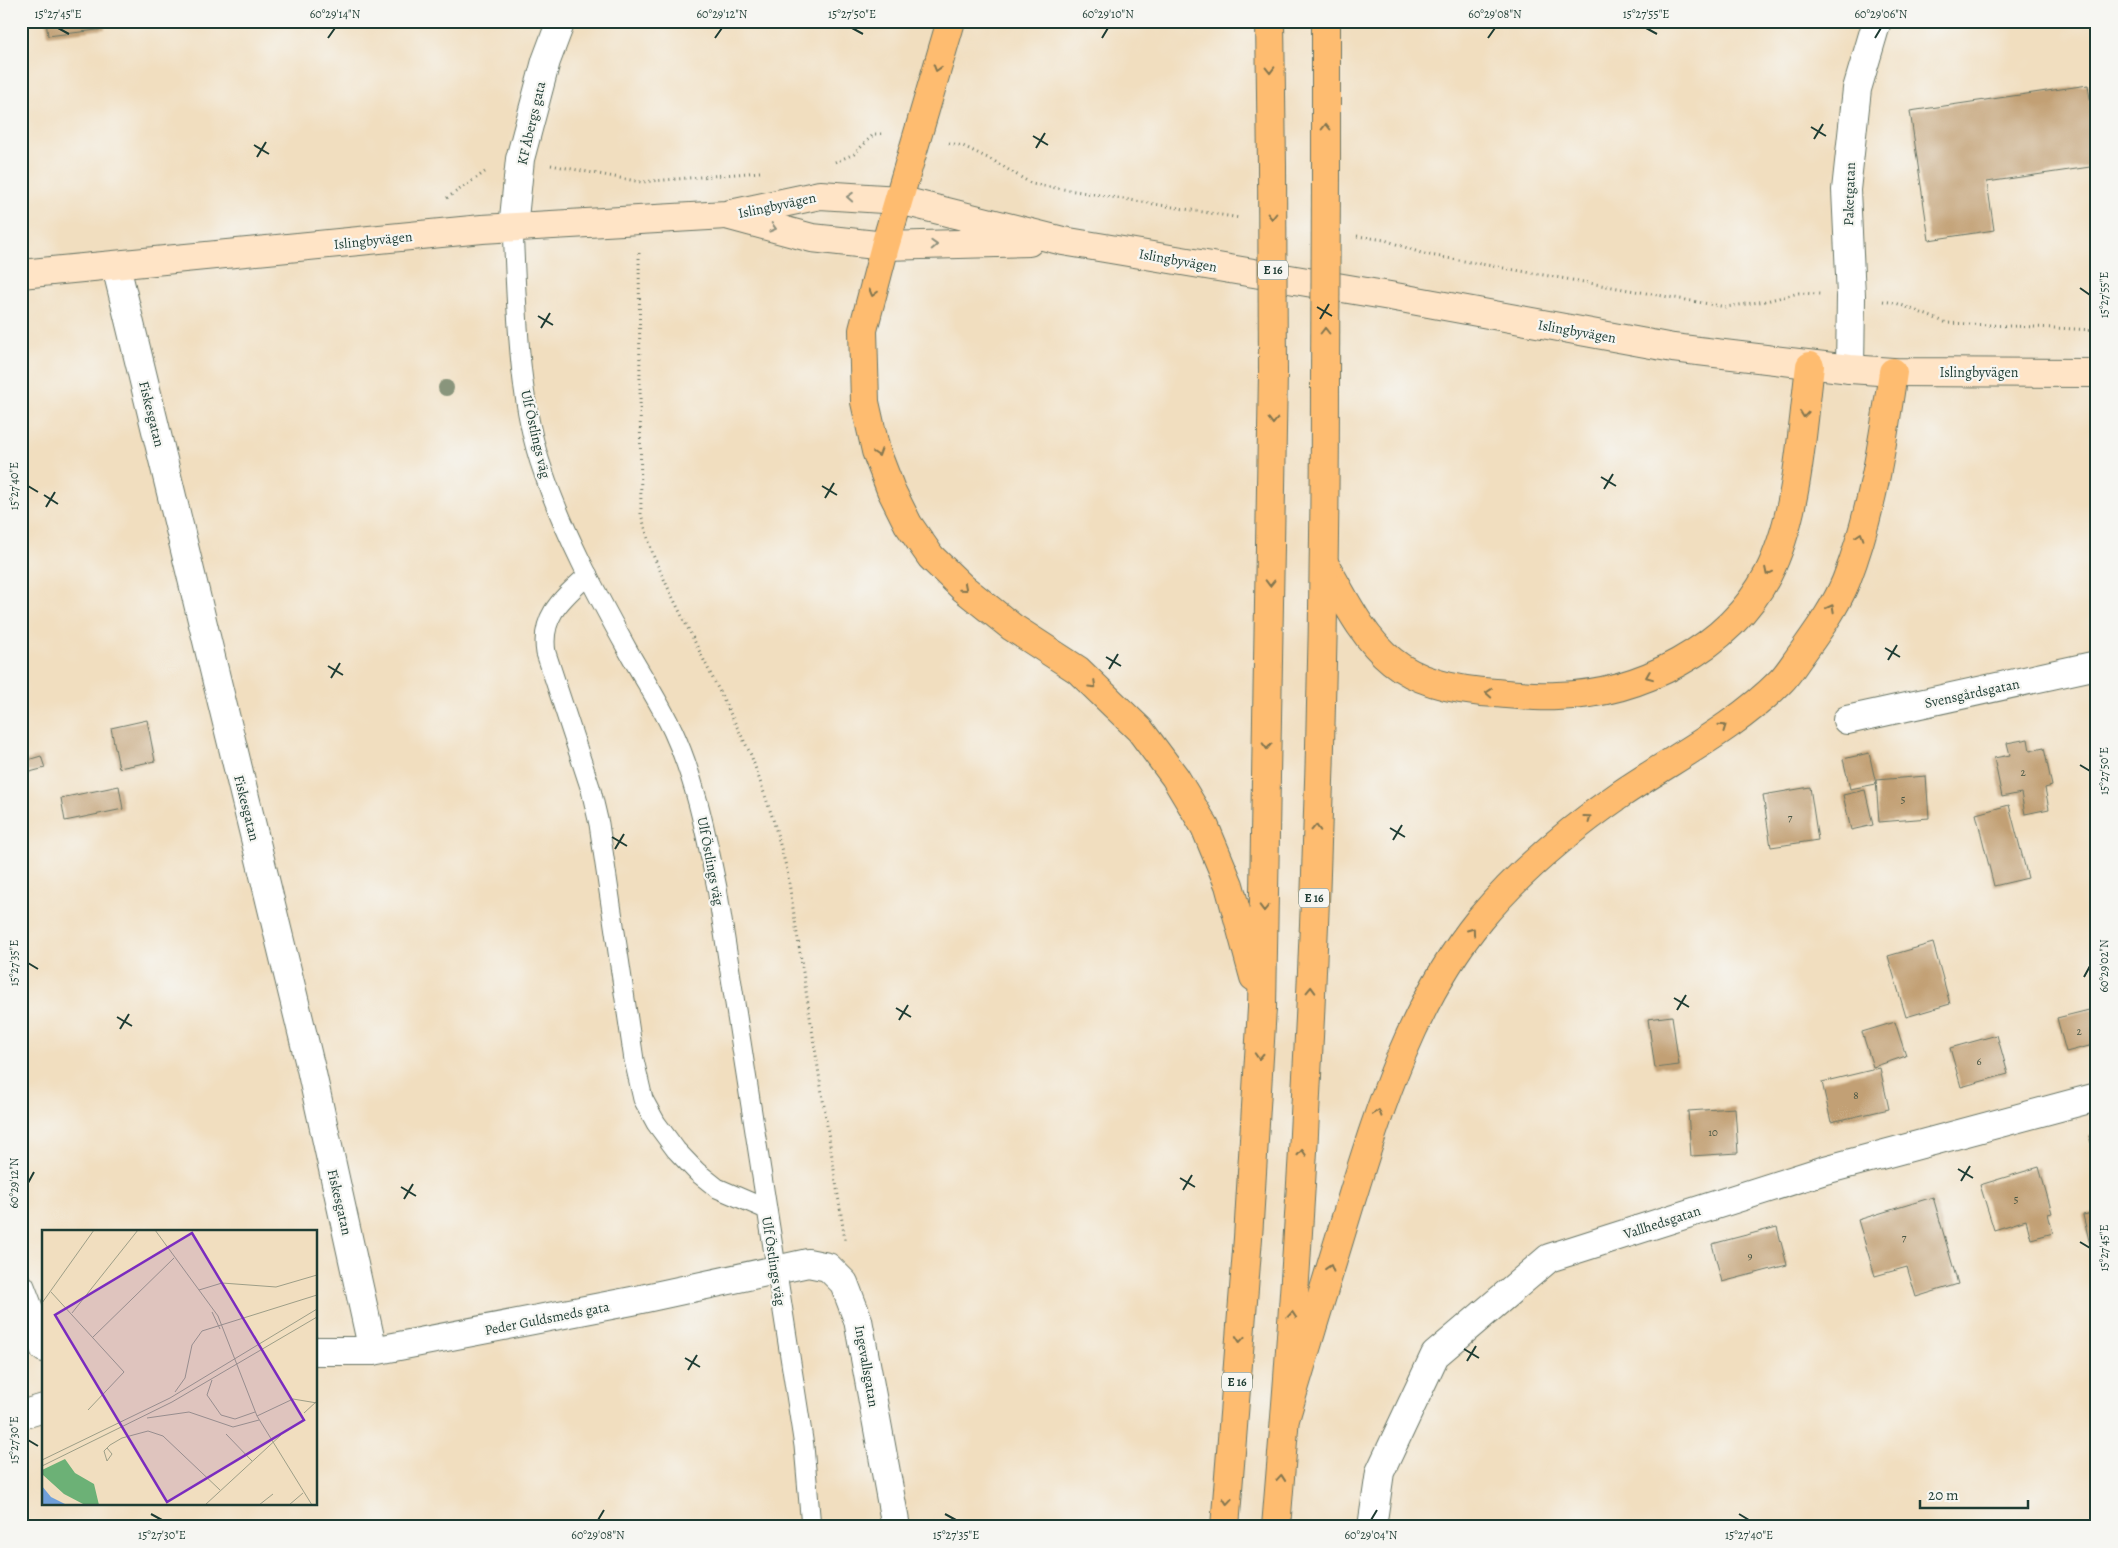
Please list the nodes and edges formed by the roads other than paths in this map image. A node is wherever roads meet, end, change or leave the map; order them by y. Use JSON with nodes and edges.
{"nodes":[{"id":1,"x":561,"y":21,"type":"edge"},
{"id":2,"x":951,"y":21,"type":"edge"},
{"id":3,"x":1270,"y":21,"type":"edge"},
{"id":4,"x":1326,"y":21,"type":"edge"},
{"id":5,"x":1877,"y":21,"type":"edge"},
{"id":6,"x":899,"y":200,"type":"junction"},
{"id":7,"x":726,"y":215,"type":"junction"},
{"id":8,"x":513,"y":228,"type":"junction"},
{"id":9,"x":1063,"y":241,"type":"junction"},
{"id":10,"x":885,"y":246,"type":"junction"},
{"id":11,"x":116,"y":266,"type":"junction"},
{"id":12,"x":21,"y":274,"type":"edge"},
{"id":13,"x":1810,"y":366,"type":"junction"},
{"id":14,"x":1850,"y":369,"type":"junction"},
{"id":15,"x":1893,"y":372,"type":"junction"},
{"id":16,"x":2097,"y":373,"type":"edge"},
{"id":17,"x":1325,"y":565,"type":"junction"},
{"id":18,"x":588,"y":576,"type":"junction"},
{"id":19,"x":2097,"y":665,"type":"edge"},
{"id":20,"x":1847,"y":720,"type":"dead end"},
{"id":21,"x":1262,"y":1008,"type":"junction"},
{"id":22,"x":2097,"y":1097,"type":"edge"},
{"id":23,"x":766,"y":1209,"type":"junction"},
{"id":24,"x":776,"y":1270,"type":"junction"},
{"id":25,"x":21,"y":1288,"type":"edge"},
{"id":26,"x":42,"y":1343,"type":"edge"},
{"id":27,"x":318,"y":1351,"type":"edge"},
{"id":28,"x":374,"y":1351,"type":"junction"},
{"id":29,"x":42,"y":1409,"type":"edge"},
{"id":30,"x":21,"y":1415,"type":"edge"},
{"id":31,"x":1286,"y":1416,"type":"junction"},
{"id":32,"x":811,"y":1527,"type":"edge"},
{"id":33,"x":896,"y":1527,"type":"edge"},
{"id":34,"x":1225,"y":1527,"type":"edge"},
{"id":35,"x":1276,"y":1527,"type":"edge"},
{"id":36,"x":1372,"y":1527,"type":"edge"}],
"edges":[{"from":1,"to":8,"type":"street","name":"KF Åbergs gata"},
{"from":2,"to":6,"type":"highway","one_way":true},
{"from":3,"to":21,"type":"highway","number":"E 16","one_way":true,"bridge":true},
{"from":17,"to":4,"type":"highway","number":"E 16","one_way":true,"bridge":true},
{"from":5,"to":14,"type":"street","name":"Paketgatan"},
{"from":6,"to":7,"type":"street","name":"Islingbyvägen","one_way":true},
{"from":6,"to":9,"type":"street","name":"Islingbyvägen"},
{"from":6,"to":10,"type":"highway"},
{"from":7,"to":8,"type":"street","name":"Islingbyvägen"},
{"from":7,"to":10,"type":"street","name":"Islingbyvägen","one_way":true},
{"from":8,"to":11,"type":"street","name":"Islingbyvägen"},
{"from":8,"to":18,"type":"lane","name":"Ulf Östlings väg"},
{"from":10,"to":9,"type":"street","name":"Islingbyvägen","one_way":true},
{"from":9,"to":13,"type":"street","name":"Islingbyvägen"},
{"from":10,"to":21,"type":"highway","one_way":true},
{"from":11,"to":12,"type":"street","name":"Islingbyvägen"},
{"from":11,"to":28,"type":"street","name":"Fiskesgatan"},
{"from":13,"to":14,"type":"street","name":"Islingbyvägen"},
{"from":13,"to":17,"type":"highway","one_way":true},
{"from":14,"to":15,"type":"street","name":"Islingbyvägen"},
{"from":15,"to":16,"type":"street","name":"Islingbyvägen"},
{"from":31,"to":15,"type":"highway","one_way":true},
{"from":31,"to":17,"type":"highway","number":"E 16","one_way":true},
{"from":18,"to":23,"type":"lane","name":"Ulf Östlings väg"},
{"from":18,"to":23,"type":"lane"},
{"from":19,"to":20,"type":"street","name":"Svensgårdsgatan"},
{"from":21,"to":34,"type":"highway","number":"E 16","one_way":true},
{"from":22,"to":36,"type":"street","name":"Vallhedsgatan"},
{"from":23,"to":24,"type":"lane","name":"Ulf Östlings väg"},
{"from":24,"to":28,"type":"street","name":"Peder Guldsmeds gata"},
{"from":24,"to":32,"type":"lane","name":"Ulf Östlings väg"},
{"from":24,"to":33,"type":"street","name":"Ingevallsgatan"},
{"from":25,"to":26,"type":"street"},
{"from":27,"to":28,"type":"street","name":"Peder Guldsmeds gata"},
{"from":29,"to":30,"type":"street"},
{"from":35,"to":31,"type":"highway","number":"E 16","one_way":true}]}
